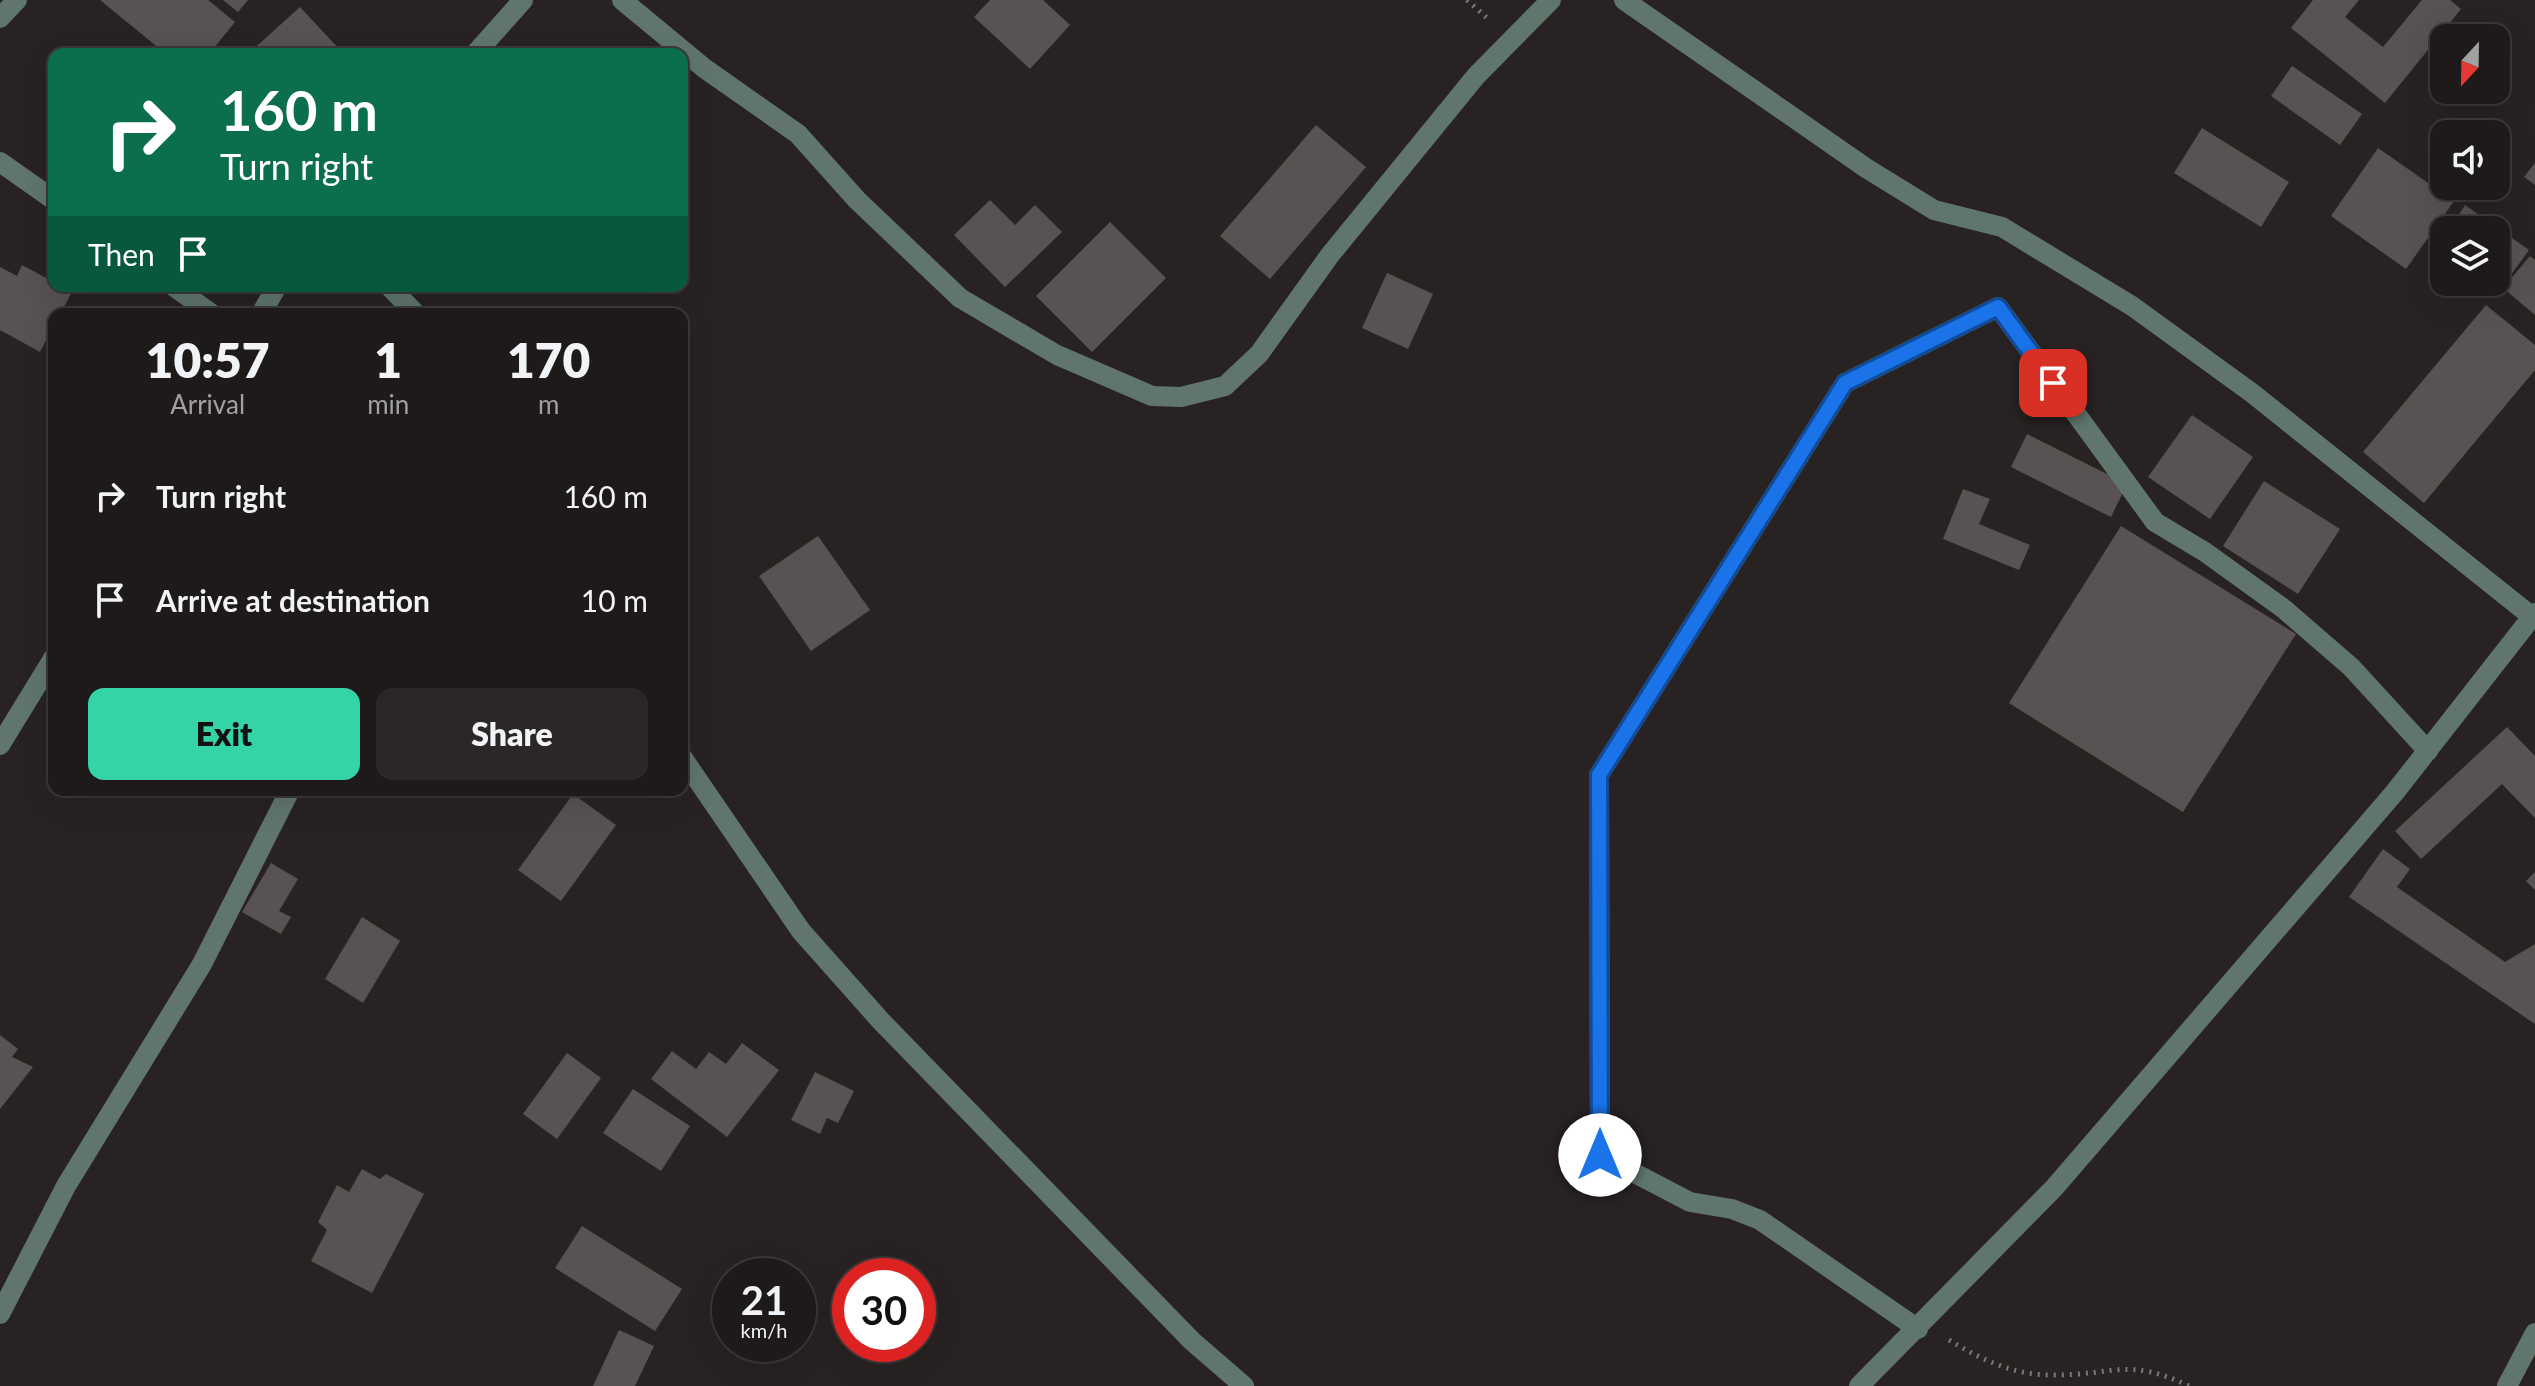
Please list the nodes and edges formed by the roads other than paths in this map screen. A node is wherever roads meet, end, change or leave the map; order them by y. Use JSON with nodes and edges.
{"nodes":[{"id":1,"x":17,"y":0,"type":"edge"},
{"id":2,"x":523,"y":0,"type":"edge"},
{"id":3,"x":622,"y":0,"type":"edge"},
{"id":4,"x":1551,"y":0,"type":"edge"},
{"id":5,"x":1624,"y":0,"type":"edge"},
{"id":6,"x":0,"y":18,"type":"edge"},
{"id":7,"x":480,"y":48,"type":"edge"},
{"id":8,"x":680,"y":48,"type":"edge"},
{"id":9,"x":688,"y":55,"type":"edge"},
{"id":10,"x":0,"y":162,"type":"edge"},
{"id":11,"x":48,"y":196,"type":"edge"},
{"id":12,"x":181,"y":292,"type":"edge"},
{"id":13,"x":395,"y":292,"type":"edge"},
{"id":14,"x":204,"y":308,"type":"edge"},
{"id":15,"x":410,"y":308,"type":"edge"},
{"id":16,"x":2534,"y":616,"type":"edge"},
{"id":17,"x":48,"y":667,"type":"edge"},
{"id":18,"x":0,"y":745,"type":"edge"},
{"id":19,"x":2428,"y":751,"type":"junction"},
{"id":20,"x":688,"y":766,"type":"edge"},
{"id":21,"x":287,"y":796,"type":"edge"},
{"id":22,"x":0,"y":1314,"type":"edge"},
{"id":23,"x":1921,"y":1327,"type":"junction"},
{"id":24,"x":2535,"y":1333,"type":"edge"},
{"id":25,"x":1244,"y":1386,"type":"edge"},
{"id":26,"x":1859,"y":1386,"type":"edge"},
{"id":27,"x":2507,"y":1386,"type":"edge"}],
"edges":[{"from":1,"to":6,"type":"street"},
{"from":2,"to":7,"type":"street"},
{"from":3,"to":8,"type":"street"},
{"from":4,"to":9,"type":"street"},
{"from":5,"to":16,"type":"street"},
{"from":10,"to":11,"type":"street"},
{"from":12,"to":14,"type":"street"},
{"from":13,"to":15,"type":"street"},
{"from":16,"to":19,"type":"street"},
{"from":17,"to":18,"type":"street"},
{"from":19,"to":23,"type":"street"},
{"from":19,"to":23,"type":"street"},
{"from":20,"to":25,"type":"street"},
{"from":21,"to":22,"type":"street"},
{"from":23,"to":26,"type":"street"},
{"from":24,"to":27,"type":"street"}]}
